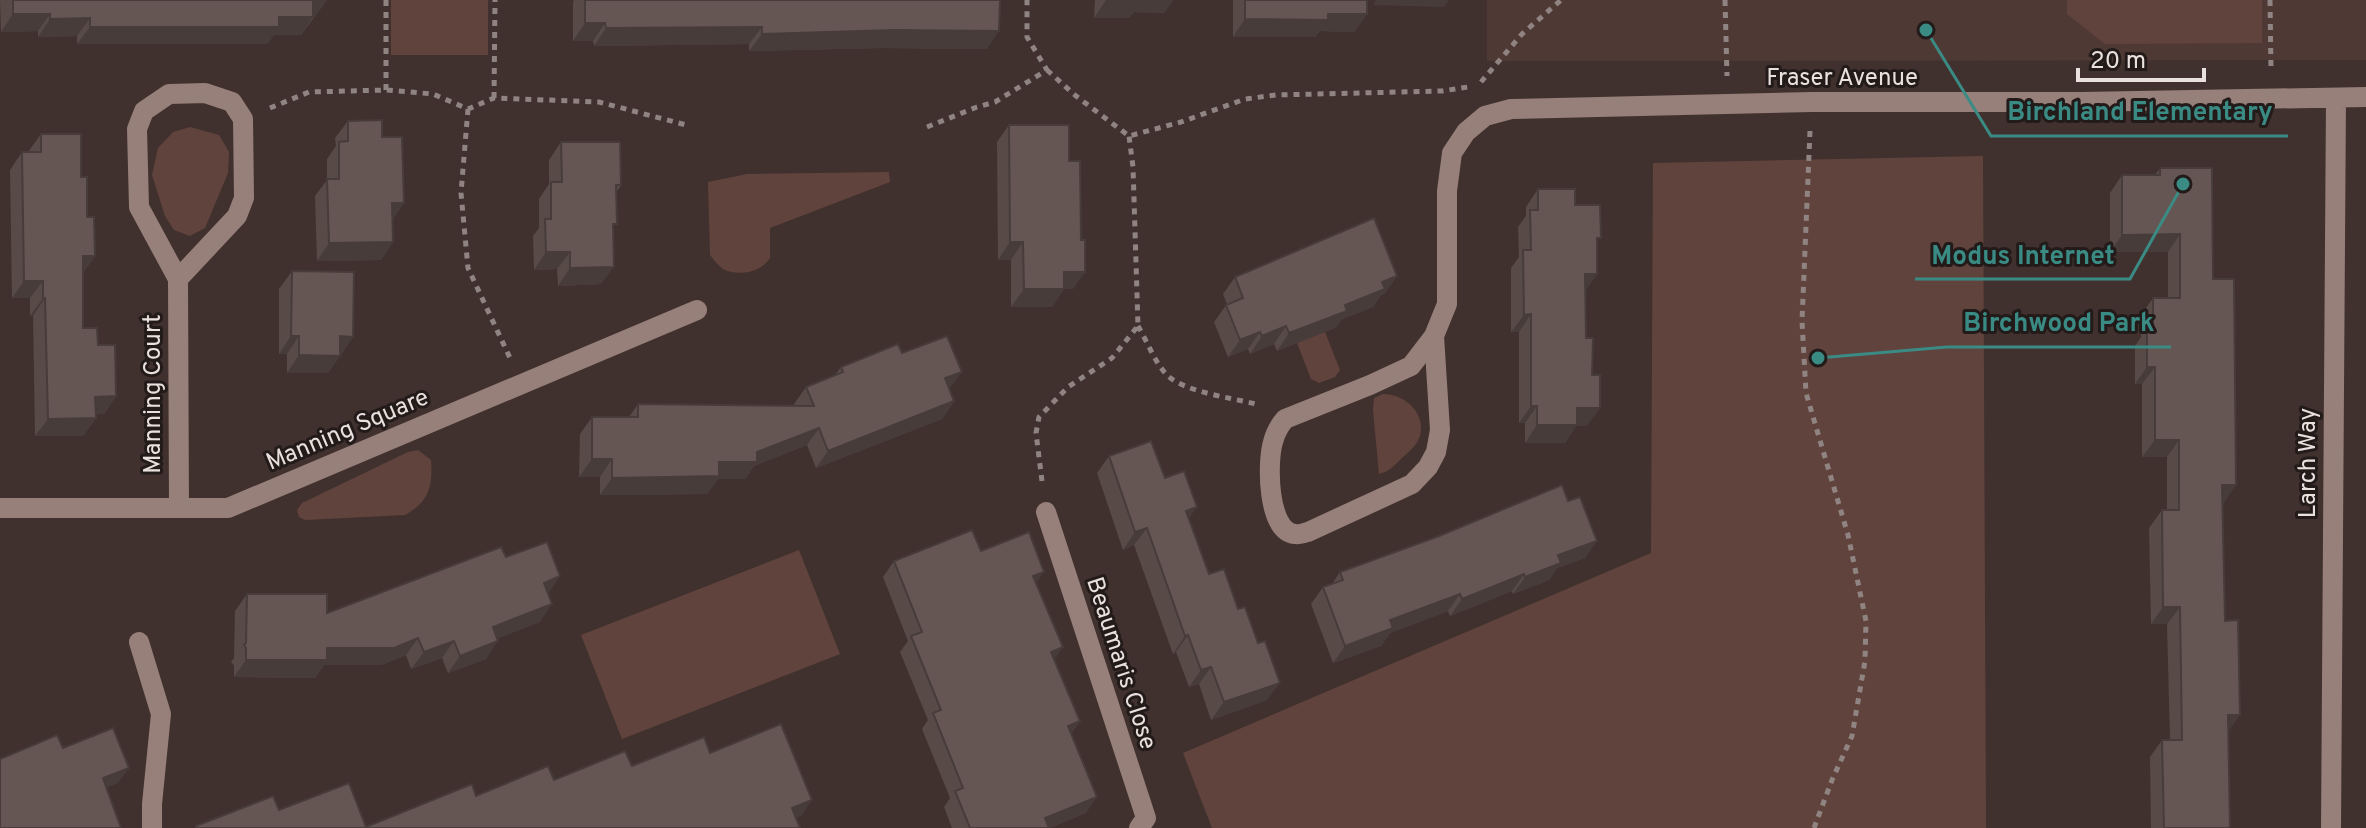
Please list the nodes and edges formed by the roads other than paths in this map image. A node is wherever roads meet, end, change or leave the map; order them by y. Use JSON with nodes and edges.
{"nodes":[{"id":1,"x":2366,"y":97,"type":"edge"},
{"id":2,"x":2336,"y":98,"type":"junction"},
{"id":3,"x":178,"y":279,"type":"junction"},
{"id":4,"x":697,"y":310,"type":"dead end"},
{"id":5,"x":1434,"y":336,"type":"junction"},
{"id":6,"x":0,"y":508,"type":"edge"},
{"id":7,"x":179,"y":508,"type":"junction"},
{"id":8,"x":1046,"y":512,"type":"road end"},
{"id":9,"x":139,"y":642,"type":"dead end"},
{"id":10,"x":152,"y":828,"type":"edge"},
{"id":11,"x":1139,"y":828,"type":"edge"},
{"id":12,"x":2331,"y":828,"type":"edge"}],
"edges":[{"from":1,"to":2,"type":"street","name":"Fraser Avenue"},
{"from":2,"to":5,"type":"street","name":"Fraser Avenue"},
{"from":2,"to":12,"type":"street","name":"Larch Way"},
{"from":3,"to":3,"type":"street","name":"Manning Court"},
{"from":3,"to":7,"type":"street","name":"Manning Court"},
{"from":4,"to":7,"type":"street","name":"Manning Square"},
{"from":5,"to":5,"type":"street"},
{"from":6,"to":7,"type":"street","name":"Manning Square"},
{"from":8,"to":11,"type":"street","name":"Beaumaris Close"},
{"from":9,"to":10,"type":"street"}]}
